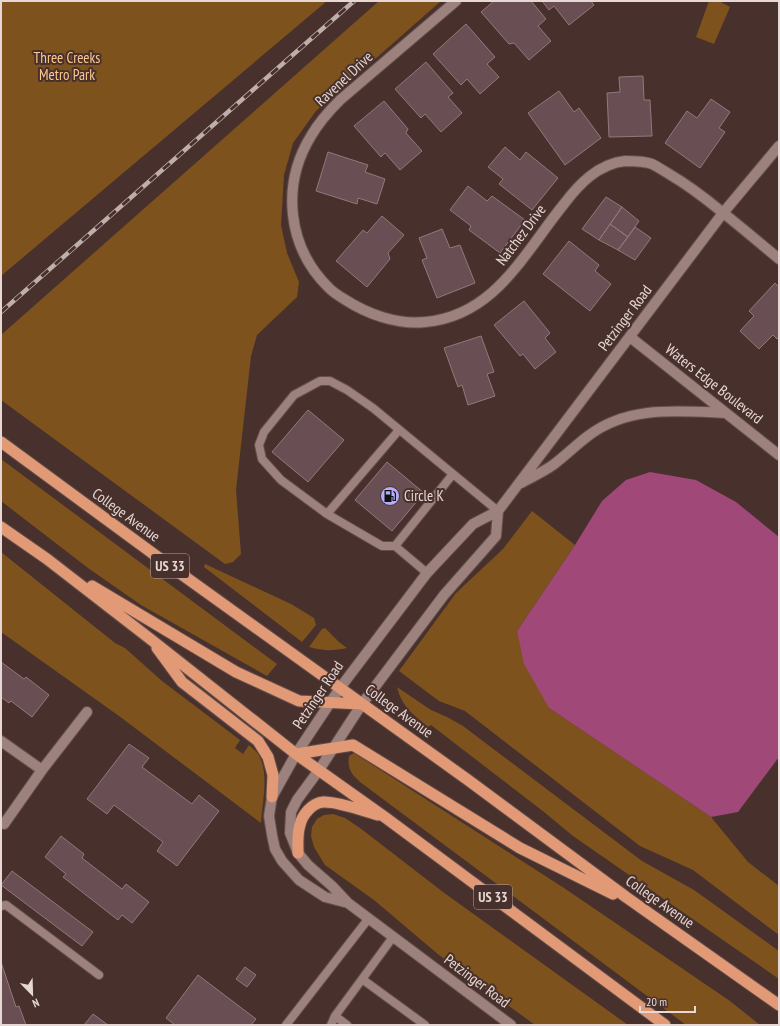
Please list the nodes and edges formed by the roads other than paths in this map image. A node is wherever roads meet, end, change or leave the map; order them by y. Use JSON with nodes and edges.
{"nodes":[{"id":1,"x":456,"y":1,"type":"edge"},
{"id":2,"x":779,"y":146,"type":"edge"},
{"id":3,"x":723,"y":213,"type":"junction"},
{"id":4,"x":779,"y":259,"type":"edge"},
{"id":5,"x":330,"y":289,"type":"joint"},
{"id":6,"x":630,"y":337,"type":"junction"},
{"id":7,"x":726,"y":413,"type":"junction"},
{"id":8,"x":399,"y":430,"type":"junction"},
{"id":9,"x":1,"y":442,"type":"edge"},
{"id":10,"x":779,"y":455,"type":"edge"},
{"id":11,"x":454,"y":474,"type":"junction"},
{"id":12,"x":517,"y":486,"type":"junction"},
{"id":13,"x":498,"y":511,"type":"junction"},
{"id":14,"x":328,"y":514,"type":"junction"},
{"id":15,"x":1,"y":527,"type":"edge"},
{"id":16,"x":395,"y":546,"type":"junction"},
{"id":17,"x":47,"y":559,"type":"junction"},
{"id":18,"x":427,"y":573,"type":"junction"},
{"id":19,"x":149,"y":638,"type":"junction"},
{"id":20,"x":340,"y":688,"type":"junction"},
{"id":21,"x":330,"y":703,"type":"junction"},
{"id":22,"x":362,"y":704,"type":"junction"},
{"id":23,"x":87,"y":712,"type":"dead end"},
{"id":24,"x":1,"y":741,"type":"edge"},
{"id":25,"x":333,"y":748,"type":"junction"},
{"id":26,"x":296,"y":754,"type":"junction"},
{"id":27,"x":42,"y":770,"type":"junction"},
{"id":28,"x":319,"y":770,"type":"junction"},
{"id":29,"x":272,"y":797,"type":"junction"},
{"id":30,"x":386,"y":818,"type":"junction"},
{"id":31,"x":4,"y":824,"type":"dead end"},
{"id":32,"x":298,"y":853,"type":"junction"},
{"id":33,"x":348,"y":903,"type":"junction"},
{"id":34,"x":1,"y":906,"type":"edge"},
{"id":35,"x":642,"y":908,"type":"junction"},
{"id":36,"x":369,"y":918,"type":"junction"},
{"id":37,"x":393,"y":937,"type":"junction"},
{"id":38,"x":98,"y":975,"type":"dead end"},
{"id":39,"x":362,"y":979,"type":"junction"},
{"id":40,"x":779,"y":1005,"type":"edge"},
{"id":41,"x":335,"y":1016,"type":"junction"},
{"id":42,"x":286,"y":1025,"type":"edge"},
{"id":43,"x":331,"y":1025,"type":"edge"},
{"id":44,"x":347,"y":1025,"type":"edge"},
{"id":45,"x":425,"y":1025,"type":"edge"},
{"id":46,"x":511,"y":1025,"type":"edge"},
{"id":47,"x":665,"y":1025,"type":"edge"}],
"edges":[{"from":1,"to":5,"type":"street","name":"Ravenel Drive"},
{"from":2,"to":3,"type":"street","name":"Petzinger Road"},
{"from":3,"to":4,"type":"street","name":"Natchez Drive"},
{"from":3,"to":5,"type":"street","name":"Natchez Drive"},
{"from":3,"to":6,"type":"street","name":"Petzinger Road"},
{"from":6,"to":7,"type":"street","name":"Waters Edge Boulevard"},
{"from":6,"to":12,"type":"street","name":"Petzinger Road"},
{"from":7,"to":10,"type":"street","name":"Waters Edge Boulevard"},
{"from":7,"to":12,"type":"street"},
{"from":8,"to":11,"type":"lane"},
{"from":8,"to":14,"type":"lane"},
{"from":8,"to":14,"type":"lane"},
{"from":9,"to":20,"type":"highway","name":"College Avenue","number":"US 33"},
{"from":11,"to":13,"type":"lane"},
{"from":11,"to":16,"type":"lane"},
{"from":12,"to":13,"type":"street","name":"Petzinger Road"},
{"from":13,"to":18,"type":"street","name":"Petzinger Road"},
{"from":13,"to":22,"type":"street","name":"Petzinger Road"},
{"from":14,"to":16,"type":"lane"},
{"from":15,"to":17,"type":"highway","number":"US 33"},
{"from":16,"to":18,"type":"lane"},
{"from":17,"to":19,"type":"highway","number":"US 33"},
{"from":17,"to":21,"type":"highway"},
{"from":18,"to":20,"type":"street","name":"Petzinger Road"},
{"from":19,"to":26,"type":"highway","number":"US 33"},
{"from":19,"to":29,"type":"highway"},
{"from":20,"to":21,"type":"street","name":"Petzinger Road"},
{"from":20,"to":22,"type":"highway","name":"College Avenue","number":"US 33"},
{"from":21,"to":22,"type":"highway"},
{"from":21,"to":26,"type":"street","name":"Petzinger Road"},
{"from":22,"to":25,"type":"street","name":"Petzinger Road"},
{"from":22,"to":35,"type":"highway","name":"College Avenue","number":"US 33"},
{"from":23,"to":27,"type":"street"},
{"from":24,"to":27,"type":"street"},
{"from":25,"to":26,"type":"highway"},
{"from":25,"to":28,"type":"street","name":"Petzinger Road"},
{"from":25,"to":35,"type":"highway"},
{"from":26,"to":28,"type":"highway","number":"US 33"},
{"from":26,"to":29,"type":"street","name":"Petzinger Road"},
{"from":27,"to":31,"type":"street"},
{"from":28,"to":30,"type":"highway","number":"US 33"},
{"from":28,"to":32,"type":"street","name":"Petzinger Road"},
{"from":29,"to":33,"type":"street","name":"Petzinger Road"},
{"from":30,"to":32,"type":"highway"},
{"from":30,"to":47,"type":"highway","number":"US 33"},
{"from":32,"to":33,"type":"street","name":"Petzinger Road"},
{"from":33,"to":36,"type":"street","name":"Petzinger Road"},
{"from":34,"to":38,"type":"lane"},
{"from":35,"to":40,"type":"highway","name":"College Avenue","number":"US 33"},
{"from":36,"to":37,"type":"street","name":"Petzinger Road"},
{"from":36,"to":42,"type":"lane"},
{"from":37,"to":39,"type":"lane"},
{"from":37,"to":46,"type":"street","name":"Petzinger Road"},
{"from":39,"to":41,"type":"lane"},
{"from":39,"to":45,"type":"lane"},
{"from":41,"to":43,"type":"lane"},
{"from":41,"to":44,"type":"lane"}]}
